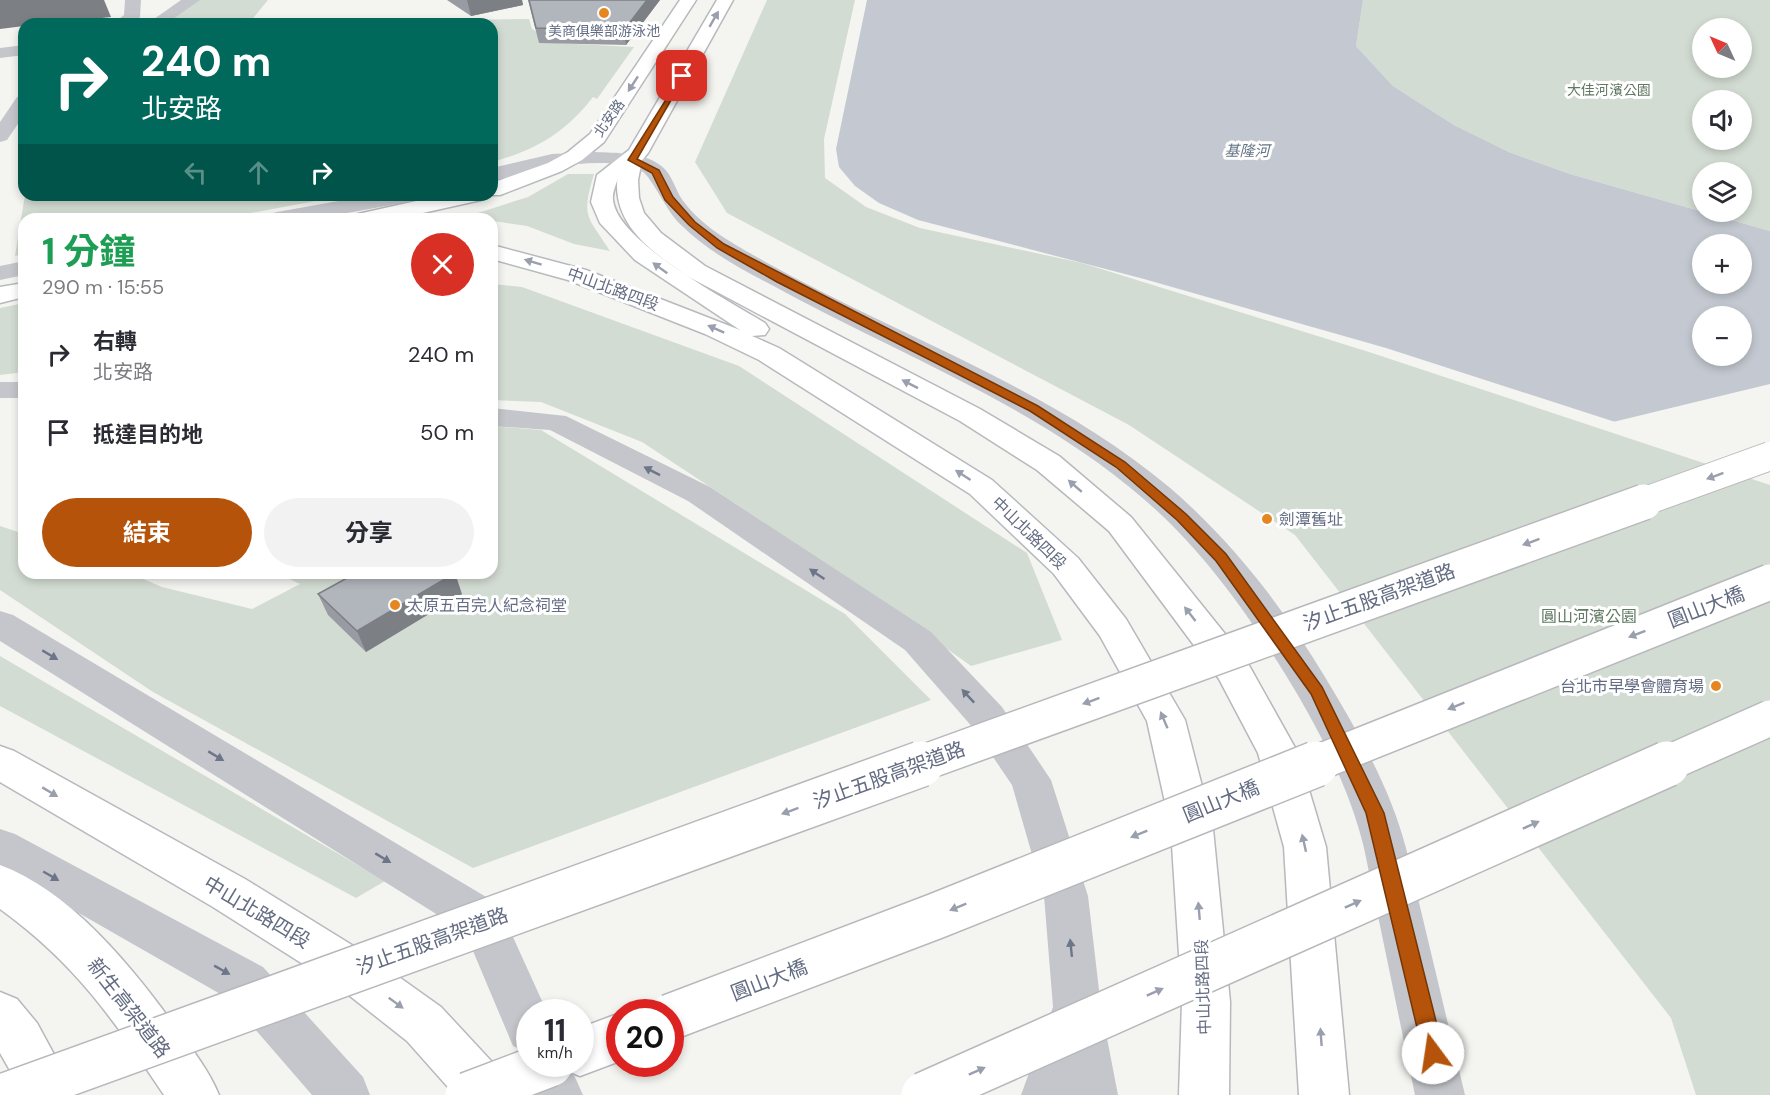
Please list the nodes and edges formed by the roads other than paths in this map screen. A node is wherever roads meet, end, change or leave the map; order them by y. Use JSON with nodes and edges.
{"nodes":[{"id":1,"x":133,"y":0,"type":"edge"},
{"id":2,"x":162,"y":0,"type":"edge"},
{"id":3,"x":192,"y":0,"type":"edge"},
{"id":4,"x":688,"y":0,"type":"edge"},
{"id":5,"x":725,"y":0,"type":"edge"},
{"id":6,"x":130,"y":18,"type":"edge"},
{"id":7,"x":150,"y":18,"type":"edge"},
{"id":8,"x":164,"y":18,"type":"edge"},
{"id":9,"x":18,"y":37,"type":"edge"},
{"id":10,"x":0,"y":39,"type":"edge"},
{"id":11,"x":18,"y":51,"type":"edge"},
{"id":12,"x":0,"y":53,"type":"edge"},
{"id":13,"x":18,"y":66,"type":"edge"},
{"id":14,"x":0,"y":68,"type":"edge"},
{"id":15,"x":18,"y":110,"type":"edge"},
{"id":16,"x":18,"y":124,"type":"edge"},
{"id":17,"x":2,"y":133,"type":"edge"},
{"id":18,"x":575,"y":156,"type":"junction"},
{"id":19,"x":632,"y":160,"type":"junction"},
{"id":20,"x":498,"y":173,"type":"edge"},
{"id":21,"x":498,"y":188,"type":"edge"},
{"id":22,"x":375,"y":201,"type":"edge"},
{"id":23,"x":447,"y":201,"type":"edge"},
{"id":24,"x":310,"y":213,"type":"edge"},
{"id":25,"x":393,"y":213,"type":"edge"},
{"id":26,"x":498,"y":254,"type":"edge"},
{"id":27,"x":18,"y":269,"type":"edge"},
{"id":28,"x":0,"y":273,"type":"edge"},
{"id":29,"x":18,"y":291,"type":"edge"},
{"id":30,"x":0,"y":295,"type":"edge"},
{"id":31,"x":769,"y":354,"type":"junction"},
{"id":32,"x":0,"y":390,"type":"edge"},
{"id":33,"x":18,"y":390,"type":"edge"},
{"id":34,"x":498,"y":417,"type":"edge"},
{"id":35,"x":1770,"y":456,"type":"edge"},
{"id":36,"x":1770,"y":582,"type":"edge"},
{"id":37,"x":0,"y":624,"type":"edge"},
{"id":38,"x":1770,"y":718,"type":"edge"},
{"id":39,"x":0,"y":762,"type":"edge"},
{"id":40,"x":0,"y":847,"type":"edge"},
{"id":41,"x":0,"y":884,"type":"edge"},
{"id":42,"x":517,"y":999,"type":"edge"},
{"id":43,"x":1077,"y":1006,"type":"junction"},
{"id":44,"x":684,"y":1012,"type":"edge"},
{"id":45,"x":0,"y":1015,"type":"edge"},
{"id":46,"x":516,"y":1077,"type":"edge"},
{"id":47,"x":550,"y":1077,"type":"edge"},
{"id":48,"x":8,"y":1095,"type":"edge"},
{"id":49,"x":51,"y":1095,"type":"edge"},
{"id":50,"x":194,"y":1095,"type":"edge"},
{"id":51,"x":345,"y":1095,"type":"edge"},
{"id":52,"x":468,"y":1095,"type":"edge"},
{"id":53,"x":488,"y":1095,"type":"edge"},
{"id":54,"x":558,"y":1095,"type":"edge"},
{"id":55,"x":924,"y":1095,"type":"edge"},
{"id":56,"x":1046,"y":1095,"type":"edge"},
{"id":57,"x":1093,"y":1095,"type":"edge"},
{"id":58,"x":1204,"y":1095,"type":"edge"},
{"id":59,"x":1324,"y":1095,"type":"edge"},
{"id":60,"x":1440,"y":1095,"type":"edge"}],
"edges":[{"from":1,"to":6,"type":"lane"},
{"from":2,"to":7,"type":"lane"},
{"from":3,"to":8,"type":"lane"},
{"from":4,"to":18,"type":"main road","name":"北安路","one_way":true},
{"from":19,"to":5,"type":"main road","one_way":true},
{"from":9,"to":10,"type":"lane"},
{"from":11,"to":12,"type":"lane"},
{"from":13,"to":14,"type":"lane"},
{"from":15,"to":17,"type":"lane"},
{"from":16,"to":17,"type":"lane"},
{"from":18,"to":19,"type":"lane"},
{"from":18,"to":20,"type":"lane"},
{"from":18,"to":21,"type":"main road","name":"北安路"},
{"from":31,"to":19,"type":"main road","one_way":true},
{"from":59,"to":19,"type":"main road","one_way":true},
{"from":19,"to":60,"type":"lane"},
{"from":22,"to":24,"type":"lane"},
{"from":23,"to":25,"type":"main road"},
{"from":31,"to":26,"type":"main road","name":"中山北路四段","one_way":true},
{"from":27,"to":28,"type":"lane"},
{"from":29,"to":30,"type":"main road"},
{"from":58,"to":31,"type":"main road","name":"中山北路四段","one_way":true},
{"from":32,"to":33,"type":"lane"},
{"from":43,"to":34,"type":"lane","one_way":true},
{"from":35,"to":48,"type":"main road","name":"汐止五股高架道路","one_way":true,"bridge":true},
{"from":36,"to":44,"type":"main road","name":"圓山大橋","one_way":true,"bridge":true},
{"from":37,"to":42,"type":"lane","one_way":true},
{"from":55,"to":38,"type":"main road","one_way":true,"bridge":true},
{"from":39,"to":53,"type":"main road","name":"中山北路四段","one_way":true},
{"from":40,"to":51,"type":"lane","one_way":true},
{"from":41,"to":50,"type":"main road","name":"新生高架道路"},
{"from":43,"to":56,"type":"lane"},
{"from":43,"to":57,"type":"lane"},
{"from":45,"to":49,"type":"main road"},
{"from":46,"to":52,"type":"main road","bridge":true},
{"from":47,"to":54,"type":"lane"}]}
